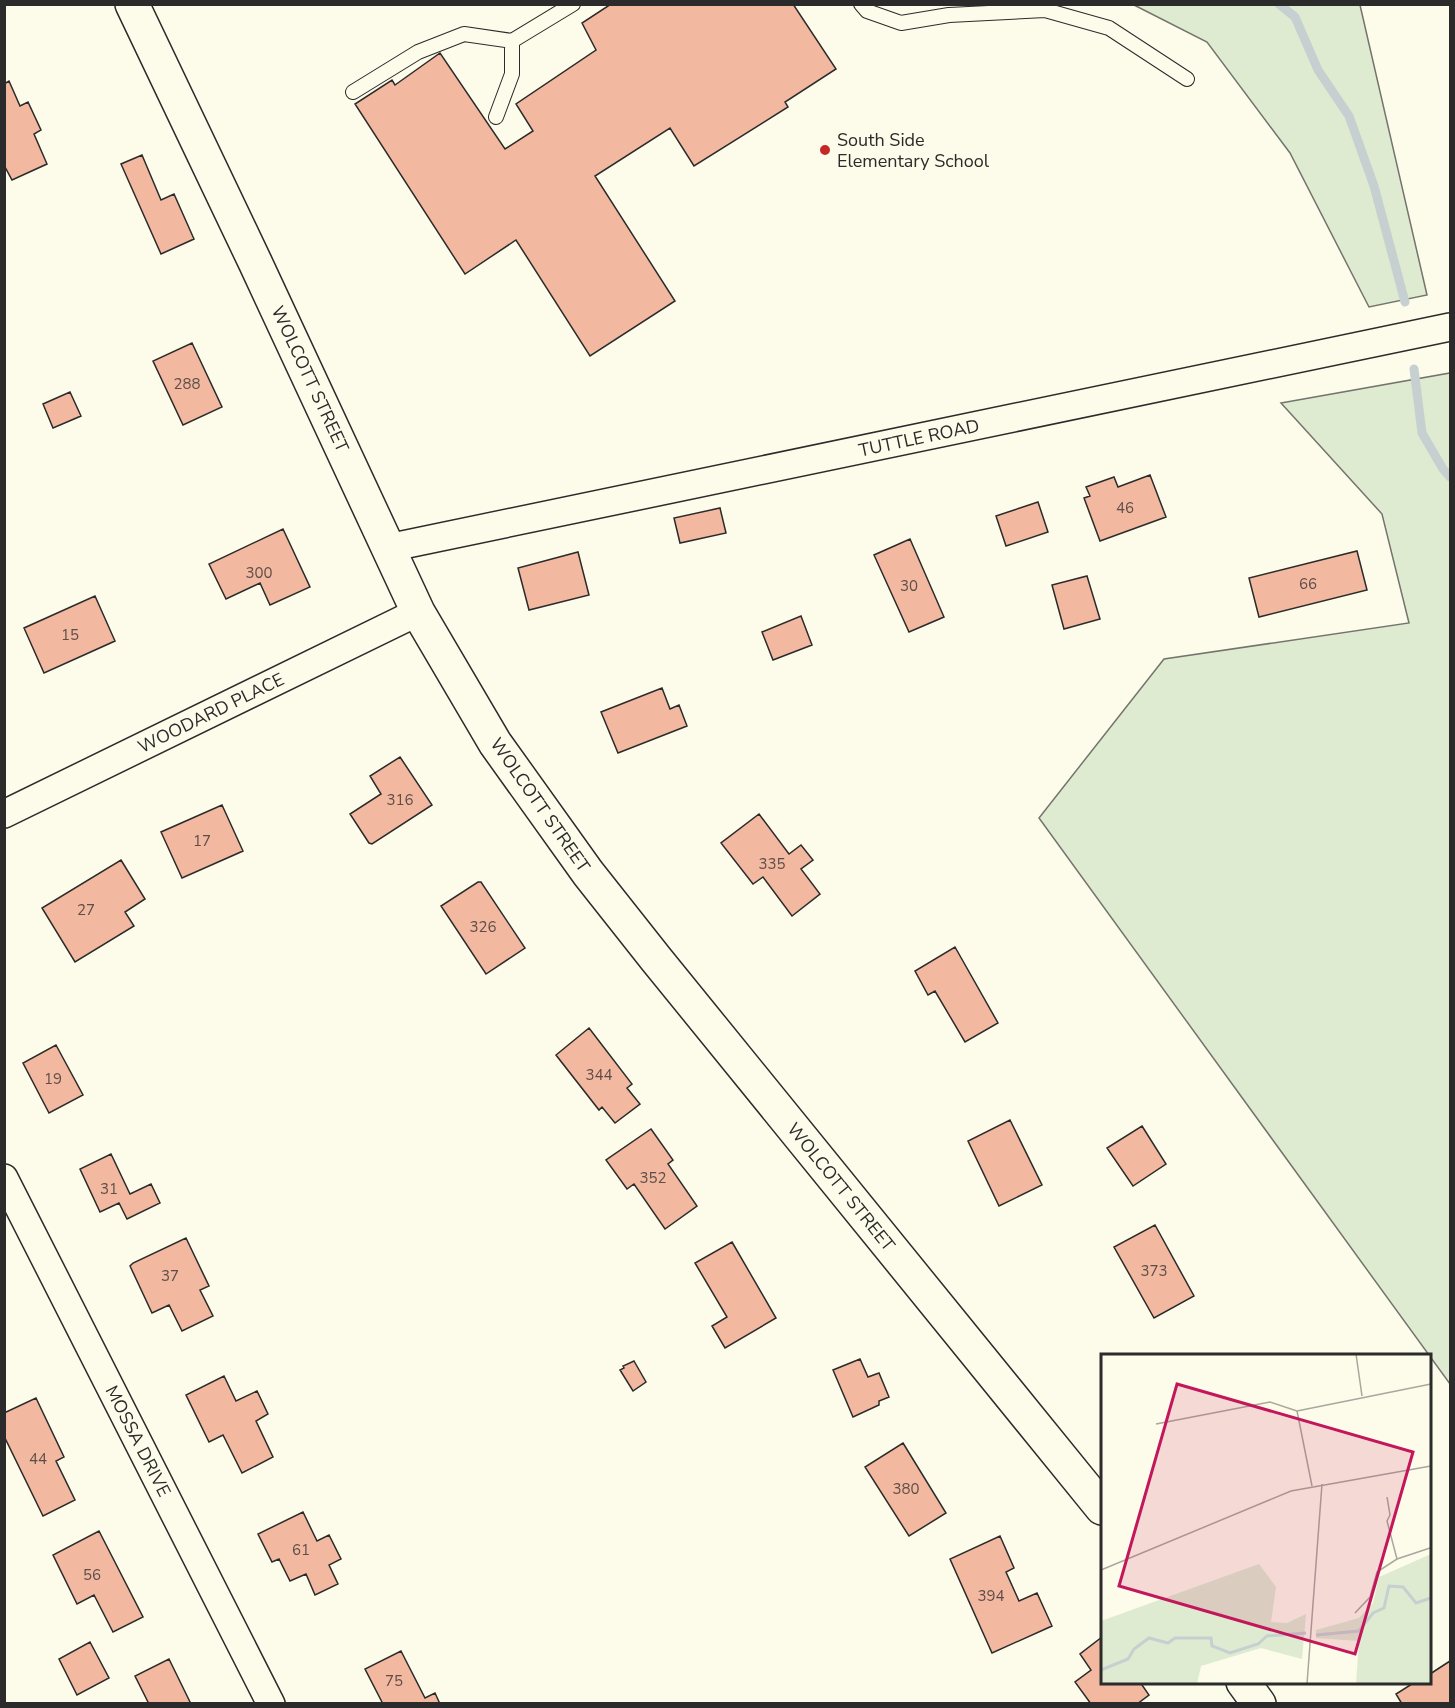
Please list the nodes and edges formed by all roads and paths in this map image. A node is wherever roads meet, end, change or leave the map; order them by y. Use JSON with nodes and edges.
{"nodes":[{"id":1,"x":132,"y":4,"type":"edge"},
{"id":2,"x":573,"y":4,"type":"edge"},
{"id":3,"x":861,"y":4,"type":"edge"},
{"id":4,"x":512,"y":41,"type":"junction"},
{"id":5,"x":1187,"y":80,"type":"dead end"},
{"id":6,"x":352,"y":92,"type":"dead end"},
{"id":7,"x":496,"y":117,"type":"dead end"},
{"id":8,"x":1450,"y":327,"type":"edge"},
{"id":9,"x":388,"y":548,"type":"junction"},
{"id":10,"x":418,"y":612,"type":"junction"},
{"id":11,"x":4,"y":814,"type":"edge"},
{"id":12,"x":4,"y":1178,"type":"edge"},
{"id":13,"x":1101,"y":1507,"type":"edge"},
{"id":14,"x":1243,"y":1684,"type":"edge"},
{"id":15,"x":271,"y":1704,"type":"edge"},
{"id":16,"x":1259,"y":1704,"type":"edge"}],
"edges":[{"from":1,"to":9,"type":"main road","name":"WOLCOTT STREET"},
{"from":2,"to":4,"type":"lane"},
{"from":3,"to":5,"type":"lane"},
{"from":4,"to":6,"type":"lane"},
{"from":4,"to":7,"type":"lane"},
{"from":8,"to":9,"type":"street","name":"TUTTLE ROAD"},
{"from":9,"to":10,"type":"main road","name":"WOLCOTT STREET"},
{"from":10,"to":11,"type":"street","name":"WOODARD PLACE"},
{"from":10,"to":13,"type":"main road","name":"WOLCOTT STREET"},
{"from":12,"to":15,"type":"street","name":"MOSSA DRIVE"},
{"from":14,"to":16,"type":"main road"}]}
